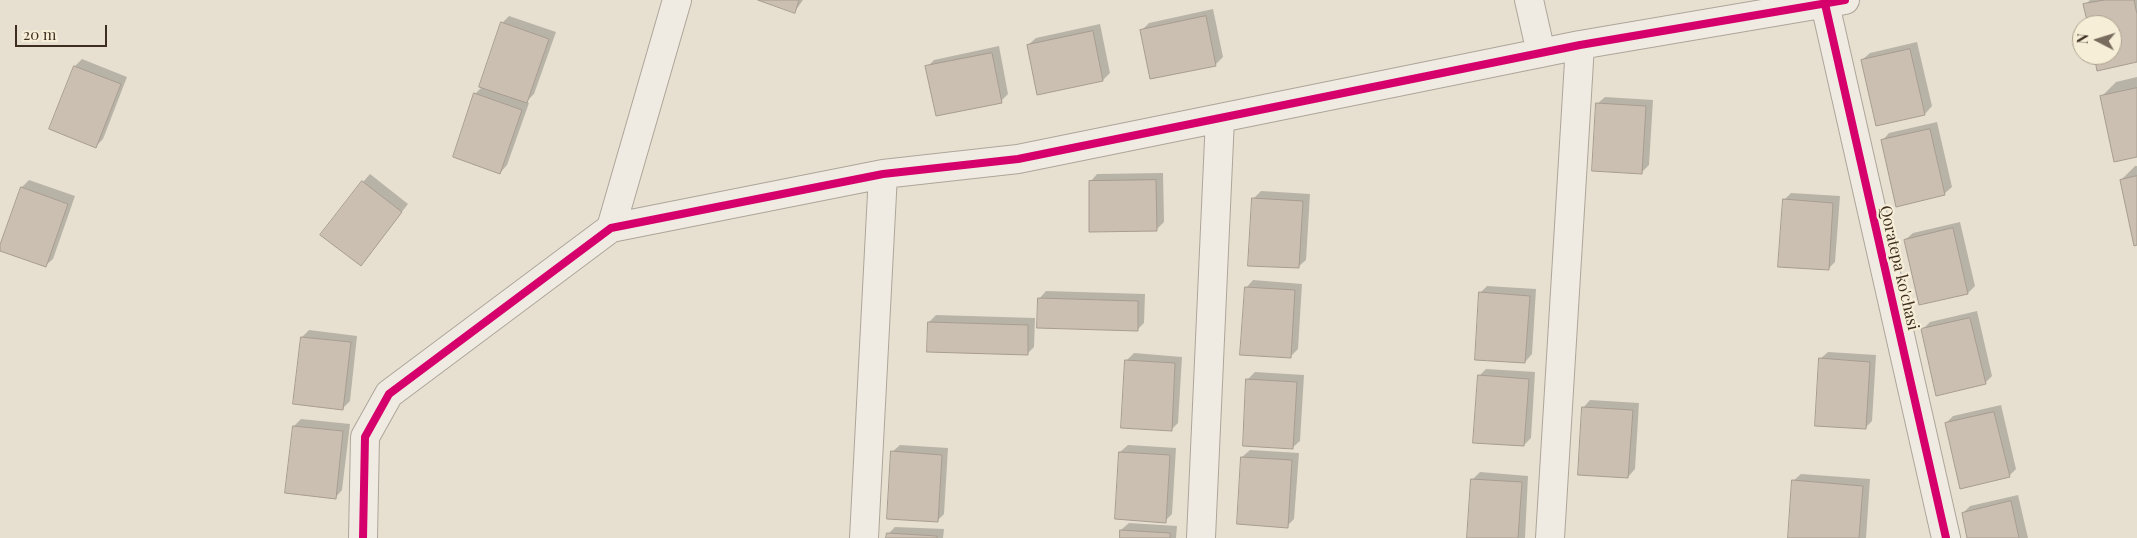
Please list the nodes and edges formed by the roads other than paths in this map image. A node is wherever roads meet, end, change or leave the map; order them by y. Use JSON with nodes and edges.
{"nodes":[{"id":1,"x":677,"y":0,"type":"edge"},
{"id":2,"x":1529,"y":0,"type":"edge"},
{"id":3,"x":1835,"y":2,"type":"edge"},
{"id":4,"x":1580,"y":45,"type":"junction"},
{"id":5,"x":1541,"y":52,"type":"junction"},
{"id":6,"x":1220,"y":118,"type":"junction"},
{"id":7,"x":884,"y":174,"type":"junction"},
{"id":8,"x":610,"y":228,"type":"junction"},
{"id":9,"x":363,"y":538,"type":"edge"},
{"id":10,"x":864,"y":538,"type":"edge"},
{"id":11,"x":1201,"y":538,"type":"edge"},
{"id":12,"x":1550,"y":538,"type":"edge"},
{"id":13,"x":1946,"y":538,"type":"edge"}],
"edges":[{"from":1,"to":8,"type":"street"},
{"from":2,"to":5,"type":"street"},
{"from":3,"to":4,"type":"street"},
{"from":3,"to":13,"type":"street","name":"Qoratepa ko'chasi"},
{"from":4,"to":5,"type":"street"},
{"from":4,"to":12,"type":"street"},
{"from":5,"to":6,"type":"street"},
{"from":6,"to":7,"type":"street"},
{"from":6,"to":11,"type":"street"},
{"from":7,"to":8,"type":"street"},
{"from":7,"to":10,"type":"street"},
{"from":8,"to":9,"type":"street"}]}
